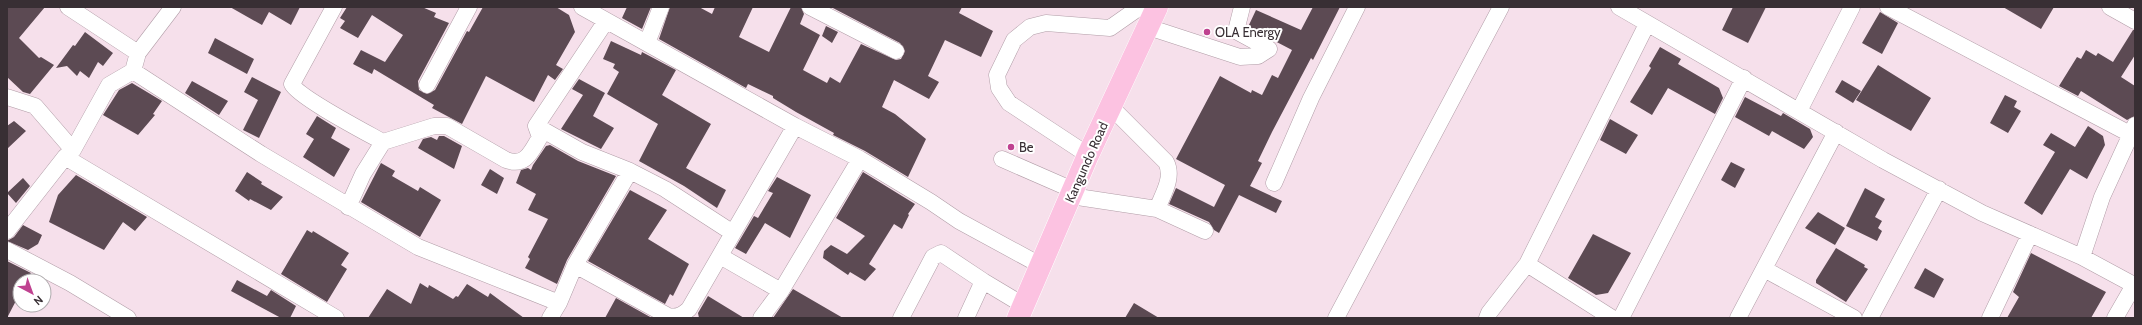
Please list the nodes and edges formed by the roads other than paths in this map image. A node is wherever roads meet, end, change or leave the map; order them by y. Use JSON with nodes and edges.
{"nodes":[{"id":1,"x":68,"y":7,"type":"edge"},
{"id":2,"x":173,"y":7,"type":"edge"},
{"id":3,"x":334,"y":7,"type":"edge"},
{"id":4,"x":469,"y":7,"type":"edge"},
{"id":5,"x":582,"y":7,"type":"edge"},
{"id":6,"x":661,"y":7,"type":"edge"},
{"id":7,"x":810,"y":7,"type":"edge"},
{"id":8,"x":1140,"y":7,"type":"edge"},
{"id":9,"x":1158,"y":7,"type":"edge"},
{"id":10,"x":1242,"y":7,"type":"edge"},
{"id":11,"x":1357,"y":7,"type":"edge"},
{"id":12,"x":1501,"y":7,"type":"edge"},
{"id":13,"x":1619,"y":7,"type":"edge"},
{"id":14,"x":1852,"y":7,"type":"edge"},
{"id":15,"x":1888,"y":7,"type":"edge"},
{"id":16,"x":2110,"y":7,"type":"edge"},
{"id":17,"x":606,"y":20,"type":"junction"},
{"id":18,"x":2135,"y":21,"type":"edge"},
{"id":19,"x":1647,"y":24,"type":"junction"},
{"id":20,"x":1148,"y":27,"type":"junction"},
{"id":21,"x":647,"y":43,"type":"junction"},
{"id":22,"x":896,"y":51,"type":"dead end"},
{"id":23,"x":138,"y":53,"type":"junction"},
{"id":24,"x":133,"y":70,"type":"junction"},
{"id":25,"x":1744,"y":78,"type":"junction"},
{"id":26,"x":427,"y":85,"type":"dead end"},
{"id":27,"x":7,"y":97,"type":"edge"},
{"id":28,"x":1111,"y":107,"type":"junction"},
{"id":29,"x":1799,"y":111,"type":"junction"},
{"id":30,"x":536,"y":126,"type":"junction"},
{"id":31,"x":796,"y":126,"type":"junction"},
{"id":32,"x":1836,"y":132,"type":"junction"},
{"id":33,"x":2132,"y":136,"type":"edge"},
{"id":34,"x":383,"y":142,"type":"junction"},
{"id":35,"x":69,"y":153,"type":"junction"},
{"id":36,"x":1088,"y":155,"type":"junction"},
{"id":37,"x":1002,"y":158,"type":"dead end"},
{"id":38,"x":860,"y":159,"type":"junction"},
{"id":39,"x":630,"y":171,"type":"junction"},
{"id":40,"x":1274,"y":183,"type":"dead end"},
{"id":41,"x":1939,"y":189,"type":"junction"},
{"id":42,"x":1072,"y":193,"type":"junction"},
{"id":43,"x":348,"y":207,"type":"junction"},
{"id":44,"x":1157,"y":209,"type":"junction"},
{"id":45,"x":7,"y":231,"type":"edge"},
{"id":46,"x":1205,"y":231,"type":"dead end"},
{"id":47,"x":733,"y":233,"type":"junction"},
{"id":48,"x":2030,"y":234,"type":"junction"},
{"id":49,"x":7,"y":250,"type":"edge"},
{"id":50,"x":720,"y":256,"type":"junction"},
{"id":51,"x":2082,"y":257,"type":"junction"},
{"id":52,"x":1527,"y":264,"type":"junction"},
{"id":53,"x":1040,"y":265,"type":"junction"},
{"id":54,"x":575,"y":266,"type":"junction"},
{"id":55,"x":1764,"y":269,"type":"junction"},
{"id":56,"x":983,"y":281,"type":"junction"},
{"id":57,"x":2135,"y":286,"type":"edge"},
{"id":58,"x":781,"y":291,"type":"junction"},
{"id":59,"x":559,"y":304,"type":"junction"},
{"id":60,"x":1020,"y":311,"type":"edge"},
{"id":61,"x":128,"y":318,"type":"edge"},
{"id":62,"x":336,"y":318,"type":"edge"},
{"id":63,"x":550,"y":318,"type":"edge"},
{"id":64,"x":760,"y":318,"type":"edge"},
{"id":65,"x":901,"y":318,"type":"edge"},
{"id":66,"x":966,"y":318,"type":"edge"},
{"id":67,"x":1336,"y":318,"type":"edge"},
{"id":68,"x":1487,"y":318,"type":"edge"},
{"id":69,"x":1612,"y":318,"type":"edge"},
{"id":70,"x":1620,"y":318,"type":"edge"},
{"id":71,"x":1738,"y":318,"type":"edge"},
{"id":72,"x":1854,"y":318,"type":"edge"},
{"id":73,"x":1870,"y":318,"type":"edge"},
{"id":74,"x":1990,"y":318,"type":"edge"},
{"id":75,"x":2115,"y":318,"type":"edge"}],
"edges":[{"from":1,"to":23,"type":"street"},
{"from":2,"to":23,"type":"street"},
{"from":3,"to":34,"type":"street"},
{"from":4,"to":26,"type":"street"},
{"from":5,"to":17,"type":"street"},
{"from":6,"to":21,"type":"street"},
{"from":7,"to":22,"type":"street"},
{"from":8,"to":36,"type":"street"},
{"from":9,"to":20,"type":"highway","name":"Kangundo Road"},
{"from":10,"to":20,"type":"street"},
{"from":11,"to":40,"type":"street"},
{"from":12,"to":67,"type":"street"},
{"from":13,"to":19,"type":"street"},
{"from":14,"to":29,"type":"street"},
{"from":15,"to":33,"type":"street"},
{"from":16,"to":18,"type":"street"},
{"from":17,"to":21,"type":"street"},
{"from":17,"to":30,"type":"street"},
{"from":19,"to":25,"type":"street"},
{"from":19,"to":52,"type":"street"},
{"from":20,"to":28,"type":"highway","name":"Kangundo Road"},
{"from":21,"to":31,"type":"street"},
{"from":23,"to":24,"type":"street"},
{"from":24,"to":35,"type":"street"},
{"from":24,"to":43,"type":"street"},
{"from":25,"to":29,"type":"street"},
{"from":25,"to":70,"type":"street"},
{"from":27,"to":35,"type":"street"},
{"from":28,"to":36,"type":"highway","name":"Kangundo Road"},
{"from":28,"to":44,"type":"street"},
{"from":29,"to":32,"type":"street"},
{"from":30,"to":34,"type":"street"},
{"from":30,"to":39,"type":"street"},
{"from":31,"to":38,"type":"street"},
{"from":31,"to":47,"type":"street"},
{"from":32,"to":41,"type":"street"},
{"from":32,"to":55,"type":"street"},
{"from":33,"to":51,"type":"street"},
{"from":34,"to":43,"type":"street"},
{"from":35,"to":45,"type":"street"},
{"from":35,"to":62,"type":"street"},
{"from":36,"to":42,"type":"highway","name":"Kangundo Road"},
{"from":37,"to":42,"type":"street"},
{"from":38,"to":53,"type":"street"},
{"from":38,"to":58,"type":"street"},
{"from":39,"to":47,"type":"street"},
{"from":39,"to":54,"type":"street"},
{"from":41,"to":48,"type":"street"},
{"from":41,"to":73,"type":"street"},
{"from":42,"to":44,"type":"street"},
{"from":42,"to":53,"type":"highway","name":"Kangundo Road"},
{"from":43,"to":59,"type":"street"},
{"from":44,"to":46,"type":"street"},
{"from":47,"to":50,"type":"street"},
{"from":48,"to":51,"type":"street"},
{"from":48,"to":74,"type":"street"},
{"from":49,"to":61,"type":"street"},
{"from":50,"to":54,"type":"street"},
{"from":50,"to":58,"type":"street"},
{"from":51,"to":57,"type":"street"},
{"from":52,"to":68,"type":"street"},
{"from":52,"to":69,"type":"street"},
{"from":53,"to":60,"type":"highway","name":"Kangundo Road"},
{"from":54,"to":59,"type":"street"},
{"from":55,"to":71,"type":"street"},
{"from":55,"to":72,"type":"street"},
{"from":56,"to":60,"type":"street"},
{"from":56,"to":65,"type":"street"},
{"from":56,"to":66,"type":"street"},
{"from":57,"to":75,"type":"street"},
{"from":58,"to":64,"type":"street"},
{"from":59,"to":63,"type":"street"}]}
